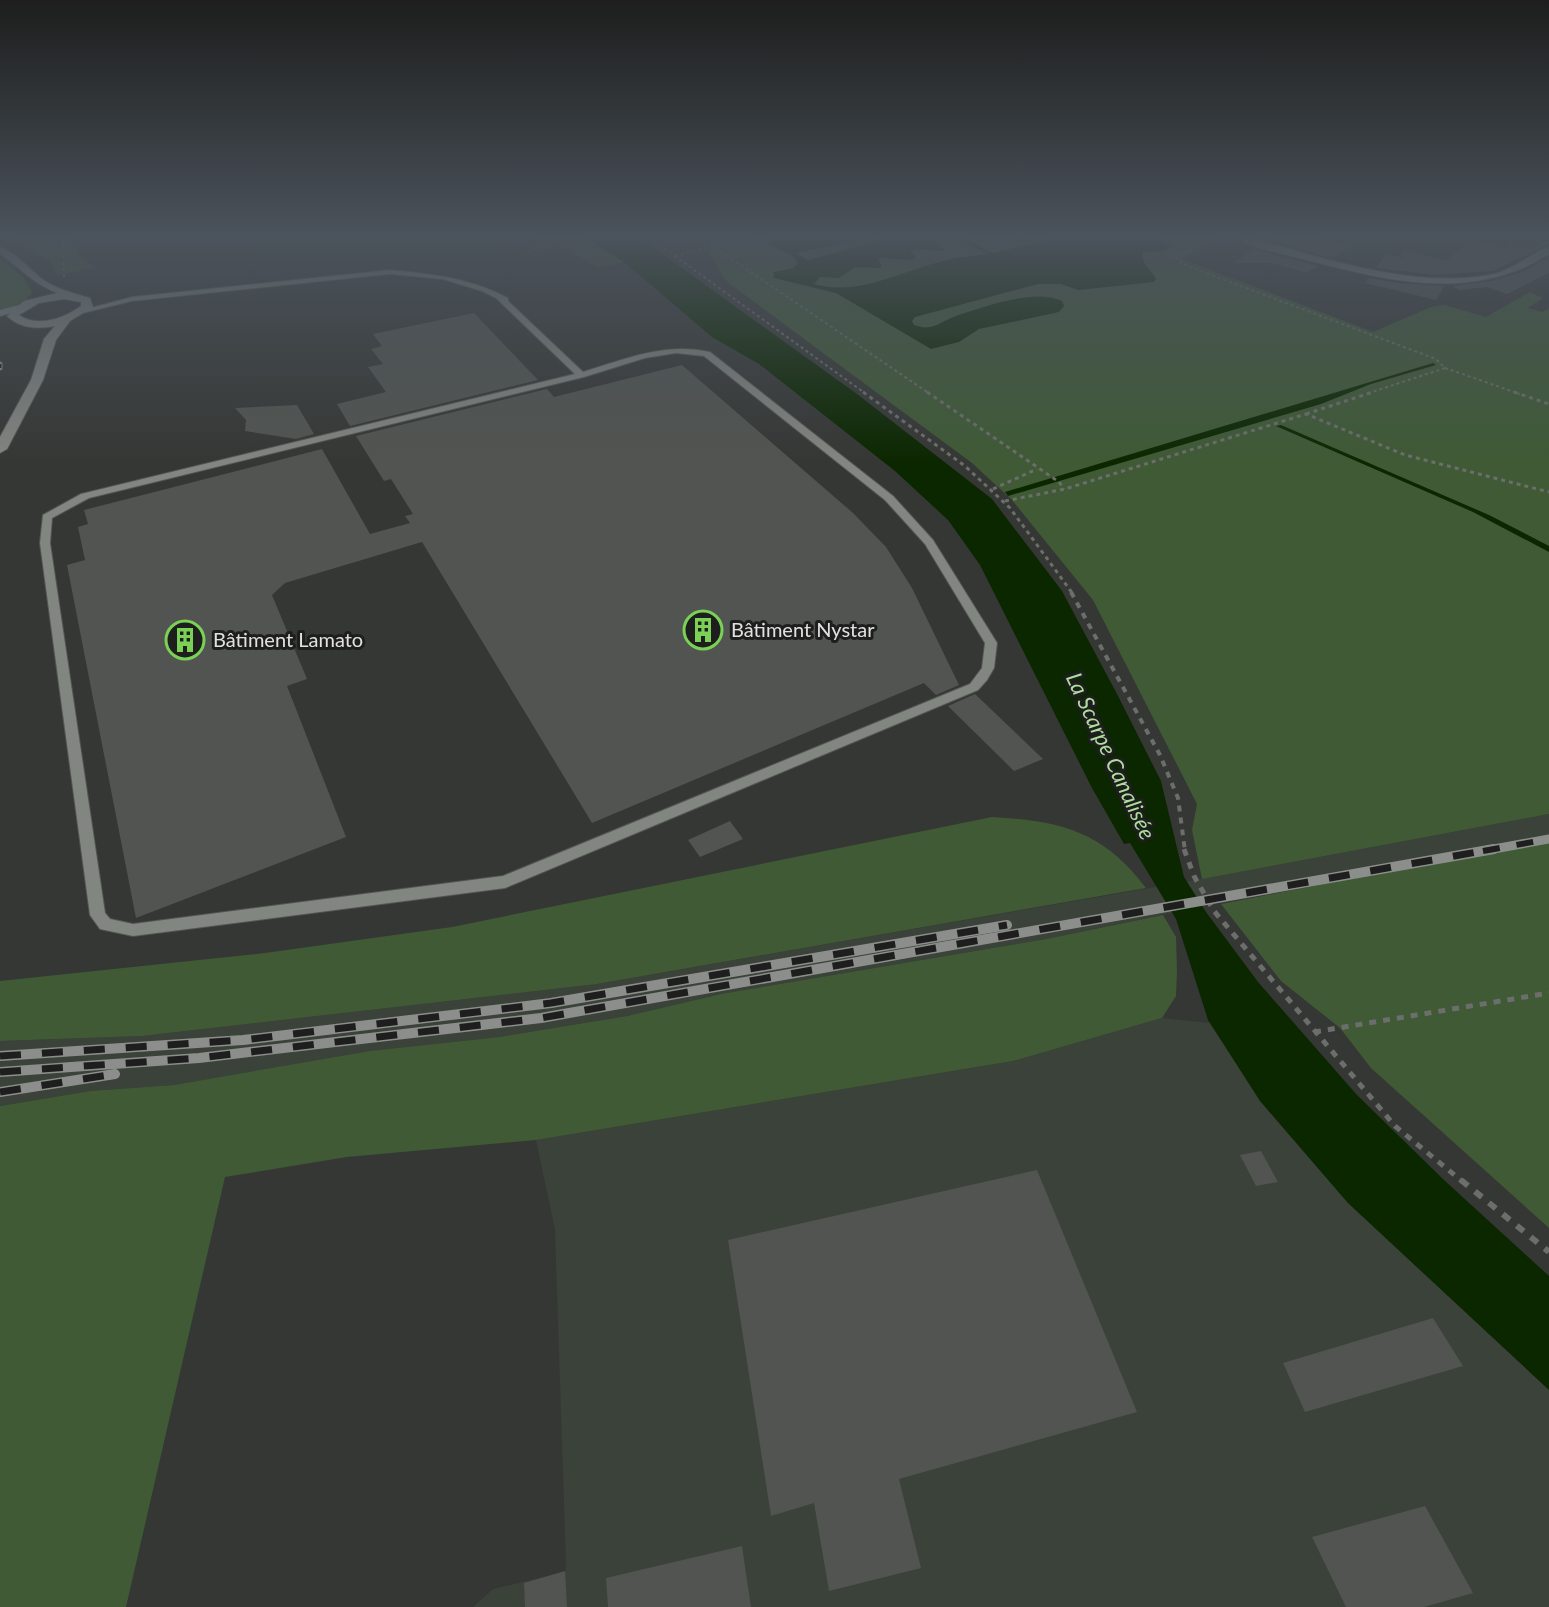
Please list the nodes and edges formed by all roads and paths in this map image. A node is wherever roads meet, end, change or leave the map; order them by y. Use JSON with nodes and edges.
{"nodes":[{"id":1,"x":15,"y":313,"type":"edge"},
{"id":2,"x":79,"y":313,"type":"edge"},
{"id":3,"x":517,"y":313,"type":"edge"},
{"id":4,"x":754,"y":313,"type":"edge"},
{"id":5,"x":810,"y":313,"type":"edge"},
{"id":6,"x":1313,"y":313,"type":"edge"},
{"id":7,"x":66,"y":319,"type":"junction"},
{"id":8,"x":0,"y":320,"type":"edge"},
{"id":9,"x":16,"y":321,"type":"junction"},
{"id":10,"x":30,"y":324,"type":"junction"},
{"id":11,"x":50,"y":339,"type":"junction"},
{"id":12,"x":1445,"y":368,"type":"junction"},
{"id":13,"x":581,"y":375,"type":"junction"},
{"id":14,"x":1549,"y":404,"type":"edge"},
{"id":15,"x":1306,"y":414,"type":"junction"},
{"id":16,"x":0,"y":449,"type":"edge"},
{"id":17,"x":1037,"y":469,"type":"junction"},
{"id":18,"x":993,"y":489,"type":"junction"},
{"id":19,"x":1065,"y":489,"type":"junction"},
{"id":20,"x":1549,"y":492,"type":"edge"},
{"id":21,"x":1004,"y":501,"type":"junction"},
{"id":22,"x":1549,"y":993,"type":"edge"},
{"id":23,"x":1314,"y":1032,"type":"junction"},
{"id":24,"x":1549,"y":1252,"type":"edge"}],
"edges":[{"from":1,"to":9,"type":"street"},
{"from":2,"to":7,"type":"street"},
{"from":3,"to":13,"type":"lane"},
{"from":4,"to":18,"type":"path"},
{"from":5,"to":17,"type":"path"},
{"from":6,"to":12,"type":"path"},
{"from":7,"to":10,"type":"street"},
{"from":7,"to":11,"type":"street"},
{"from":8,"to":9,"type":"street"},
{"from":9,"to":10,"type":"street"},
{"from":10,"to":11,"type":"street"},
{"from":11,"to":16,"type":"street"},
{"from":12,"to":14,"type":"path"},
{"from":12,"to":15,"type":"path"},
{"from":13,"to":13,"type":"lane"},
{"from":15,"to":19,"type":"path"},
{"from":15,"to":20,"type":"path"},
{"from":17,"to":18,"type":"path"},
{"from":17,"to":19,"type":"path"},
{"from":18,"to":21,"type":"path"},
{"from":19,"to":21,"type":"path"},
{"from":21,"to":23,"type":"path"},
{"from":22,"to":23,"type":"path"},
{"from":23,"to":24,"type":"path"}]}
